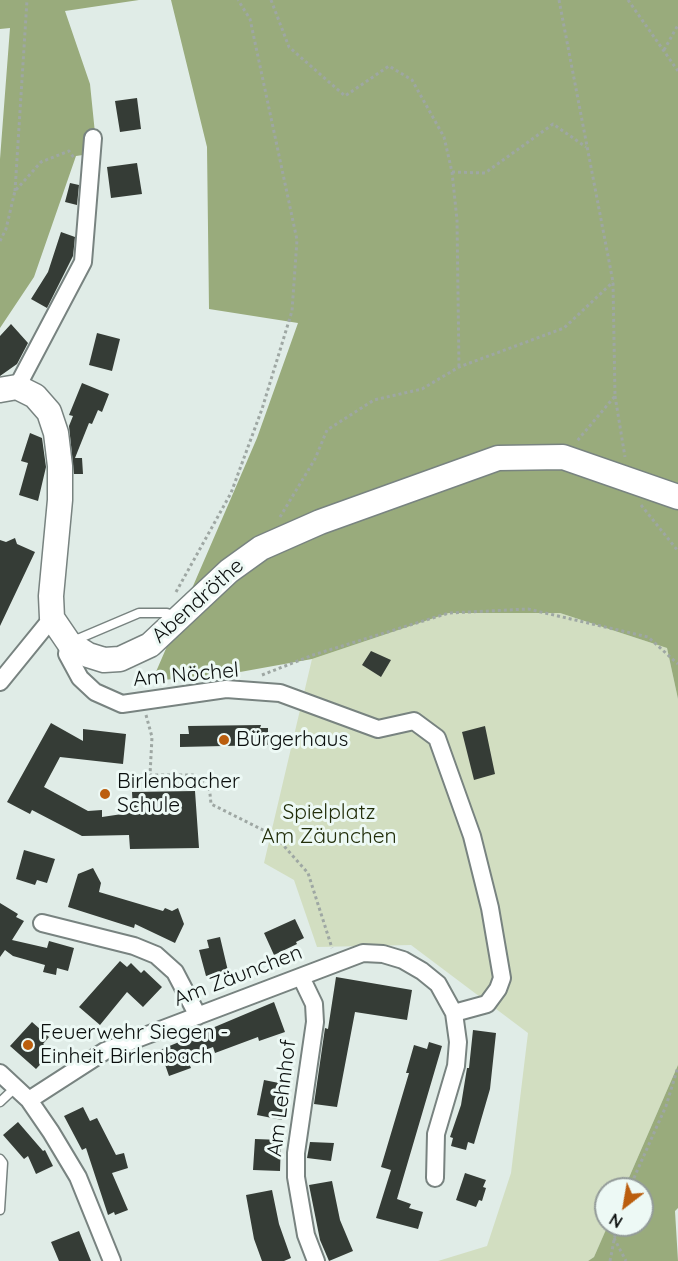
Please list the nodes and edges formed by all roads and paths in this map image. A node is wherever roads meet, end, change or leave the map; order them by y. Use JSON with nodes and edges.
{"nodes":[{"id":1,"x":27,"y":0,"type":"edge"},
{"id":2,"x":238,"y":0,"type":"edge"},
{"id":3,"x":272,"y":0,"type":"edge"},
{"id":4,"x":559,"y":0,"type":"edge"},
{"id":5,"x":628,"y":0,"type":"edge"},
{"id":6,"x":678,"y":25,"type":"edge"},
{"id":7,"x":663,"y":50,"type":"junction"},
{"id":8,"x":678,"y":71,"type":"edge"},
{"id":9,"x":93,"y":138,"type":"dead end"},
{"id":10,"x":588,"y":148,"type":"junction"},
{"id":11,"x":452,"y":172,"type":"junction"},
{"id":12,"x":89,"y":179,"type":"junction"},
{"id":13,"x":15,"y":191,"type":"junction"},
{"id":14,"x":0,"y":241,"type":"edge"},
{"id":15,"x":613,"y":282,"type":"junction"},
{"id":16,"x":459,"y":367,"type":"junction"},
{"id":17,"x":8,"y":388,"type":"edge"},
{"id":18,"x":615,"y":396,"type":"junction"},
{"id":19,"x":563,"y":457,"type":"junction"},
{"id":20,"x":629,"y":478,"type":"junction"},
{"id":21,"x":678,"y":497,"type":"edge"},
{"id":22,"x":279,"y":519,"type":"dead end"},
{"id":23,"x":678,"y":551,"type":"edge"},
{"id":24,"x":174,"y":615,"type":"junction"},
{"id":25,"x":52,"y":618,"type":"junction"},
{"id":26,"x":69,"y":643,"type":"junction"},
{"id":27,"x":678,"y":664,"type":"edge"},
{"id":28,"x":258,"y":676,"type":"dead end"},
{"id":29,"x":0,"y":682,"type":"edge"},
{"id":30,"x":139,"y":701,"type":"junction"},
{"id":31,"x":42,"y":923,"type":"dead end"},
{"id":32,"x":335,"y":961,"type":"junction"},
{"id":33,"x":302,"y":977,"type":"junction"},
{"id":34,"x":454,"y":1013,"type":"junction"},
{"id":35,"x":198,"y":1016,"type":"junction"},
{"id":36,"x":678,"y":1067,"type":"edge"},
{"id":37,"x":0,"y":1072,"type":"edge"},
{"id":38,"x":17,"y":1086,"type":"junction"},
{"id":39,"x":29,"y":1100,"type":"junction"},
{"id":40,"x":0,"y":1102,"type":"edge"},
{"id":41,"x":0,"y":1159,"type":"edge"},
{"id":42,"x":634,"y":1177,"type":"edge"},
{"id":43,"x":435,"y":1178,"type":"dead end"},
{"id":44,"x":0,"y":1210,"type":"edge"},
{"id":45,"x":613,"y":1237,"type":"joint"},
{"id":46,"x":112,"y":1261,"type":"edge"},
{"id":47,"x":316,"y":1261,"type":"edge"},
{"id":48,"x":610,"y":1261,"type":"edge"},
{"id":49,"x":626,"y":1261,"type":"edge"}],
"edges":[{"from":1,"to":13,"type":"path"},
{"from":2,"to":24,"type":"path"},
{"from":3,"to":11,"type":"path"},
{"from":4,"to":10,"type":"path"},
{"from":5,"to":7,"type":"path"},
{"from":6,"to":7,"type":"path"},
{"from":7,"to":8,"type":"path"},
{"from":9,"to":12,"type":"street"},
{"from":10,"to":11,"type":"path"},
{"from":10,"to":15,"type":"path"},
{"from":11,"to":16,"type":"path"},
{"from":12,"to":13,"type":"path"},
{"from":12,"to":17,"type":"street"},
{"from":13,"to":14,"type":"path"},
{"from":15,"to":16,"type":"path"},
{"from":15,"to":18,"type":"path"},
{"from":16,"to":22,"type":"path"},
{"from":17,"to":25,"type":"street"},
{"from":18,"to":19,"type":"path"},
{"from":18,"to":20,"type":"path"},
{"from":19,"to":20,"type":"street","name":"Abendröthe"},
{"from":19,"to":24,"type":"street","name":"Abendröthe"},
{"from":20,"to":21,"type":"street","name":"Abendröthe"},
{"from":20,"to":23,"type":"path"},
{"from":24,"to":26,"type":"lane"},
{"from":24,"to":26,"type":"street","name":"Abendröthe"},
{"from":25,"to":26,"type":"street","name":"Abendröthe"},
{"from":25,"to":29,"type":"street"},
{"from":26,"to":30,"type":"street","name":"Am Nöchel"},
{"from":27,"to":28,"type":"path"},
{"from":30,"to":32,"type":"path"},
{"from":30,"to":34,"type":"street","name":"Am Nöchel"},
{"from":31,"to":35,"type":"street"},
{"from":32,"to":33,"type":"street","name":"Am Zäunchen"},
{"from":32,"to":34,"type":"street","name":"Am Zäunchen"},
{"from":33,"to":35,"type":"street","name":"Am Zäunchen"},
{"from":33,"to":47,"type":"street","name":"Am Lehnhof"},
{"from":34,"to":43,"type":"street","name":"Am Zäunchen"},
{"from":35,"to":39,"type":"street","name":"Am Zäunchen"},
{"from":36,"to":42,"type":"path"},
{"from":37,"to":38,"type":"street"},
{"from":38,"to":39,"type":"street"},
{"from":38,"to":40,"type":"lane"},
{"from":39,"to":46,"type":"street"},
{"from":41,"to":44,"type":"lane"},
{"from":45,"to":48,"type":"path"},
{"from":45,"to":49,"type":"path"}]}
